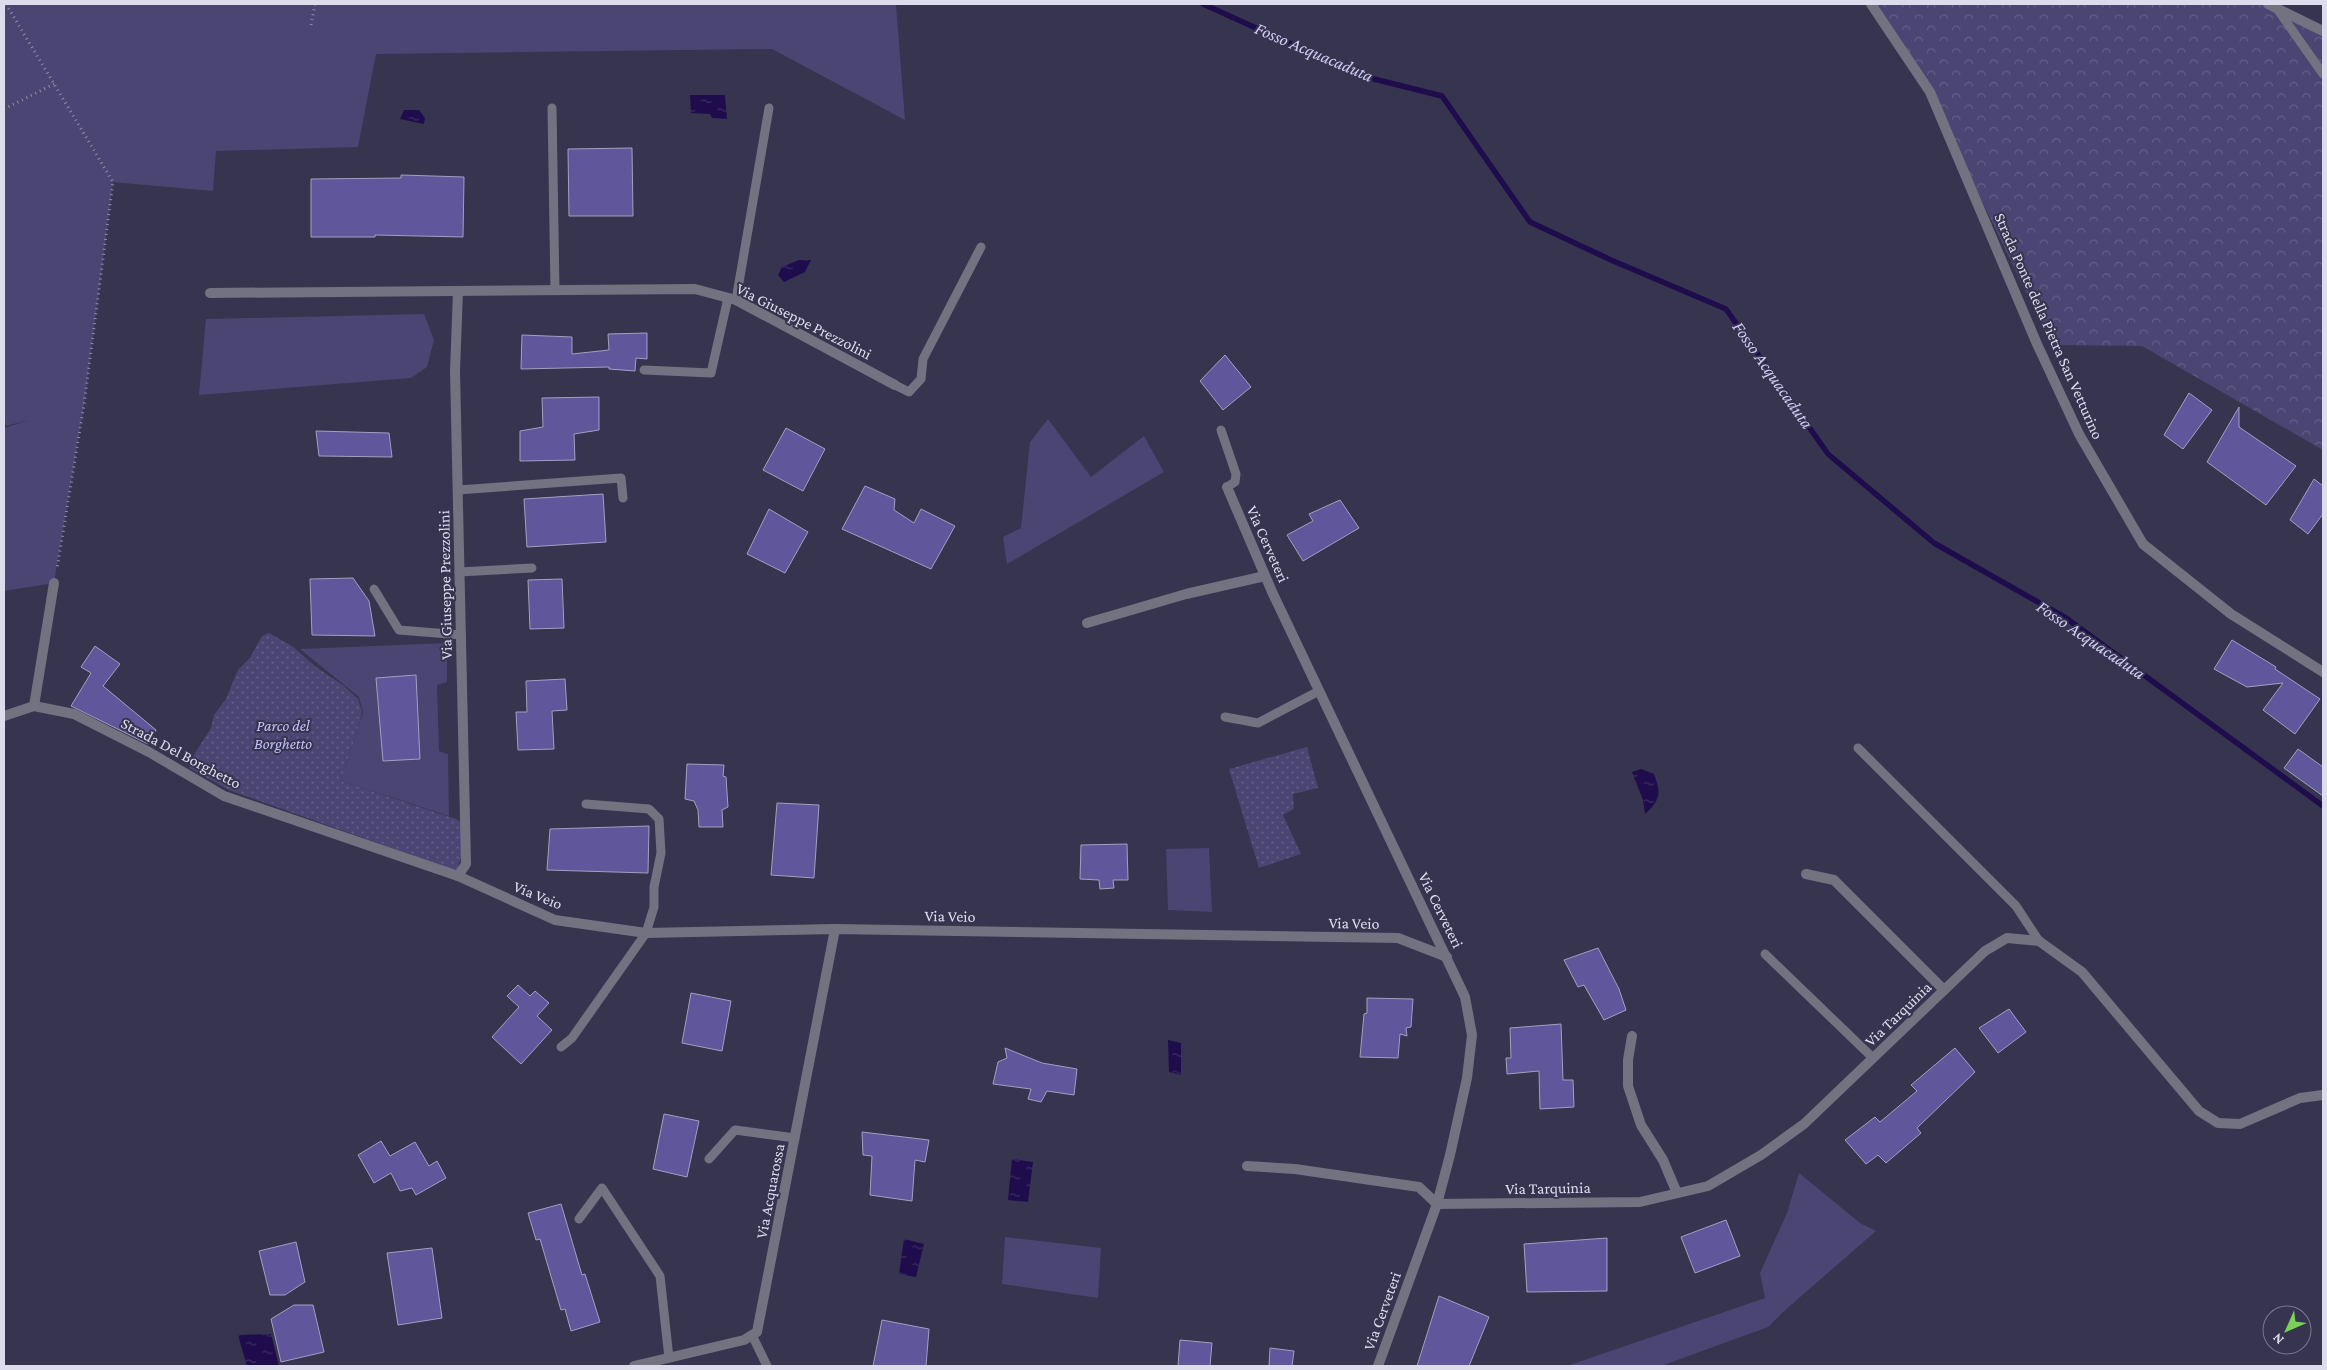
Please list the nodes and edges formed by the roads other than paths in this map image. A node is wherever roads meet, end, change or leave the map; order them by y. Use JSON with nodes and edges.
{"nodes":[{"id":1,"x":1871,"y":4,"type":"edge"},
{"id":2,"x":2268,"y":4,"type":"edge"},
{"id":3,"x":2278,"y":10,"type":"junction"},
{"id":4,"x":2323,"y":31,"type":"edge"},
{"id":5,"x":2323,"y":74,"type":"edge"},
{"id":6,"x":552,"y":108,"type":"dead end"},
{"id":7,"x":768,"y":108,"type":"dead end"},
{"id":8,"x":981,"y":247,"type":"dead end"},
{"id":9,"x":555,"y":290,"type":"junction"},
{"id":10,"x":458,"y":291,"type":"junction"},
{"id":11,"x":210,"y":293,"type":"dead end"},
{"id":12,"x":732,"y":299,"type":"junction"},
{"id":13,"x":644,"y":370,"type":"dead end"},
{"id":14,"x":895,"y":385,"type":"joint"},
{"id":15,"x":1221,"y":430,"type":"dead end"},
{"id":16,"x":1227,"y":488,"type":"joint"},
{"id":17,"x":458,"y":490,"type":"junction"},
{"id":18,"x":623,"y":498,"type":"dead end"},
{"id":19,"x":532,"y":568,"type":"dead end"},
{"id":20,"x":460,"y":572,"type":"junction"},
{"id":21,"x":1266,"y":576,"type":"junction"},
{"id":22,"x":54,"y":583,"type":"road end"},
{"id":23,"x":374,"y":589,"type":"dead end"},
{"id":24,"x":1087,"y":623,"type":"dead end"},
{"id":25,"x":461,"y":635,"type":"junction"},
{"id":26,"x":2323,"y":672,"type":"edge"},
{"id":27,"x":1319,"y":691,"type":"junction"},
{"id":28,"x":34,"y":706,"type":"junction"},
{"id":29,"x":4,"y":716,"type":"edge"},
{"id":30,"x":1225,"y":717,"type":"dead end"},
{"id":31,"x":1858,"y":748,"type":"dead end"},
{"id":32,"x":586,"y":804,"type":"dead end"},
{"id":33,"x":1806,"y":874,"type":"dead end"},
{"id":34,"x":458,"y":876,"type":"junction"},
{"id":35,"x":835,"y":929,"type":"junction"},
{"id":36,"x":646,"y":933,"type":"junction"},
{"id":37,"x":2039,"y":941,"type":"junction"},
{"id":38,"x":1765,"y":954,"type":"dead end"},
{"id":39,"x":1447,"y":957,"type":"junction"},
{"id":40,"x":1944,"y":990,"type":"junction"},
{"id":41,"x":1632,"y":1036,"type":"dead end"},
{"id":42,"x":561,"y":1047,"type":"dead end"},
{"id":43,"x":1873,"y":1058,"type":"junction"},
{"id":44,"x":2323,"y":1095,"type":"edge"},
{"id":45,"x":795,"y":1138,"type":"junction"},
{"id":46,"x":709,"y":1159,"type":"dead end"},
{"id":47,"x":1247,"y":1166,"type":"dead end"},
{"id":48,"x":1677,"y":1193,"type":"junction"},
{"id":49,"x":1436,"y":1204,"type":"junction"},
{"id":50,"x":580,"y":1219,"type":"dead end"},
{"id":51,"x":752,"y":1335,"type":"junction"},
{"id":52,"x":669,"y":1358,"type":"junction"},
{"id":53,"x":634,"y":1366,"type":"edge"},
{"id":54,"x":767,"y":1366,"type":"edge"},
{"id":55,"x":1378,"y":1366,"type":"edge"}],
"edges":[{"from":1,"to":26,"type":"street","name":"Strada Ponte della Pietra San Vetturino"},
{"from":2,"to":3,"type":"street"},
{"from":3,"to":4,"type":"street"},
{"from":3,"to":5,"type":"lane"},
{"from":6,"to":9,"type":"lane"},
{"from":7,"to":12,"type":"lane"},
{"from":8,"to":14,"type":"lane"},
{"from":9,"to":10,"type":"street","name":"Via Giuseppe Prezzolini"},
{"from":9,"to":12,"type":"street","name":"Via Giuseppe Prezzolini"},
{"from":10,"to":11,"type":"street","name":"Via Giuseppe Prezzolini"},
{"from":10,"to":17,"type":"street","name":"Via Giuseppe Prezzolini"},
{"from":12,"to":13,"type":"lane"},
{"from":12,"to":14,"type":"street","name":"Via Giuseppe Prezzolini"},
{"from":15,"to":16,"type":"lane"},
{"from":16,"to":21,"type":"street","name":"Via Cerveteri"},
{"from":17,"to":18,"type":"lane"},
{"from":17,"to":20,"type":"street","name":"Via Giuseppe Prezzolini"},
{"from":19,"to":20,"type":"lane"},
{"from":20,"to":25,"type":"street","name":"Via Giuseppe Prezzolini"},
{"from":21,"to":24,"type":"street"},
{"from":21,"to":27,"type":"street","name":"Via Cerveteri"},
{"from":22,"to":28,"type":"street"},
{"from":23,"to":25,"type":"lane"},
{"from":25,"to":34,"type":"street","name":"Via Giuseppe Prezzolini"},
{"from":27,"to":30,"type":"lane"},
{"from":27,"to":39,"type":"street","name":"Via Cerveteri"},
{"from":28,"to":29,"type":"street","name":"Strada Del Borghetto"},
{"from":28,"to":34,"type":"street","name":"Strada Del Borghetto"},
{"from":31,"to":37,"type":"lane"},
{"from":32,"to":36,"type":"lane"},
{"from":33,"to":40,"type":"street"},
{"from":34,"to":36,"type":"street","name":"Via Veio"},
{"from":35,"to":36,"type":"street","name":"Via Veio"},
{"from":35,"to":39,"type":"street","name":"Via Veio"},
{"from":35,"to":45,"type":"street","name":"Via Acquarossa"},
{"from":36,"to":42,"type":"lane"},
{"from":37,"to":40,"type":"street","name":"Via Tarquinia"},
{"from":37,"to":44,"type":"street"},
{"from":38,"to":43,"type":"lane"},
{"from":39,"to":49,"type":"street","name":"Via Cerveteri"},
{"from":40,"to":43,"type":"street","name":"Via Tarquinia"},
{"from":41,"to":48,"type":"street"},
{"from":43,"to":48,"type":"street","name":"Via Tarquinia"},
{"from":45,"to":46,"type":"lane"},
{"from":45,"to":51,"type":"street","name":"Via Acquarossa"},
{"from":47,"to":49,"type":"street"},
{"from":48,"to":49,"type":"street","name":"Via Tarquinia"},
{"from":49,"to":55,"type":"street","name":"Via Cerveteri"},
{"from":50,"to":52,"type":"lane"},
{"from":51,"to":52,"type":"street"},
{"from":51,"to":54,"type":"lane"},
{"from":52,"to":53,"type":"street"}]}
